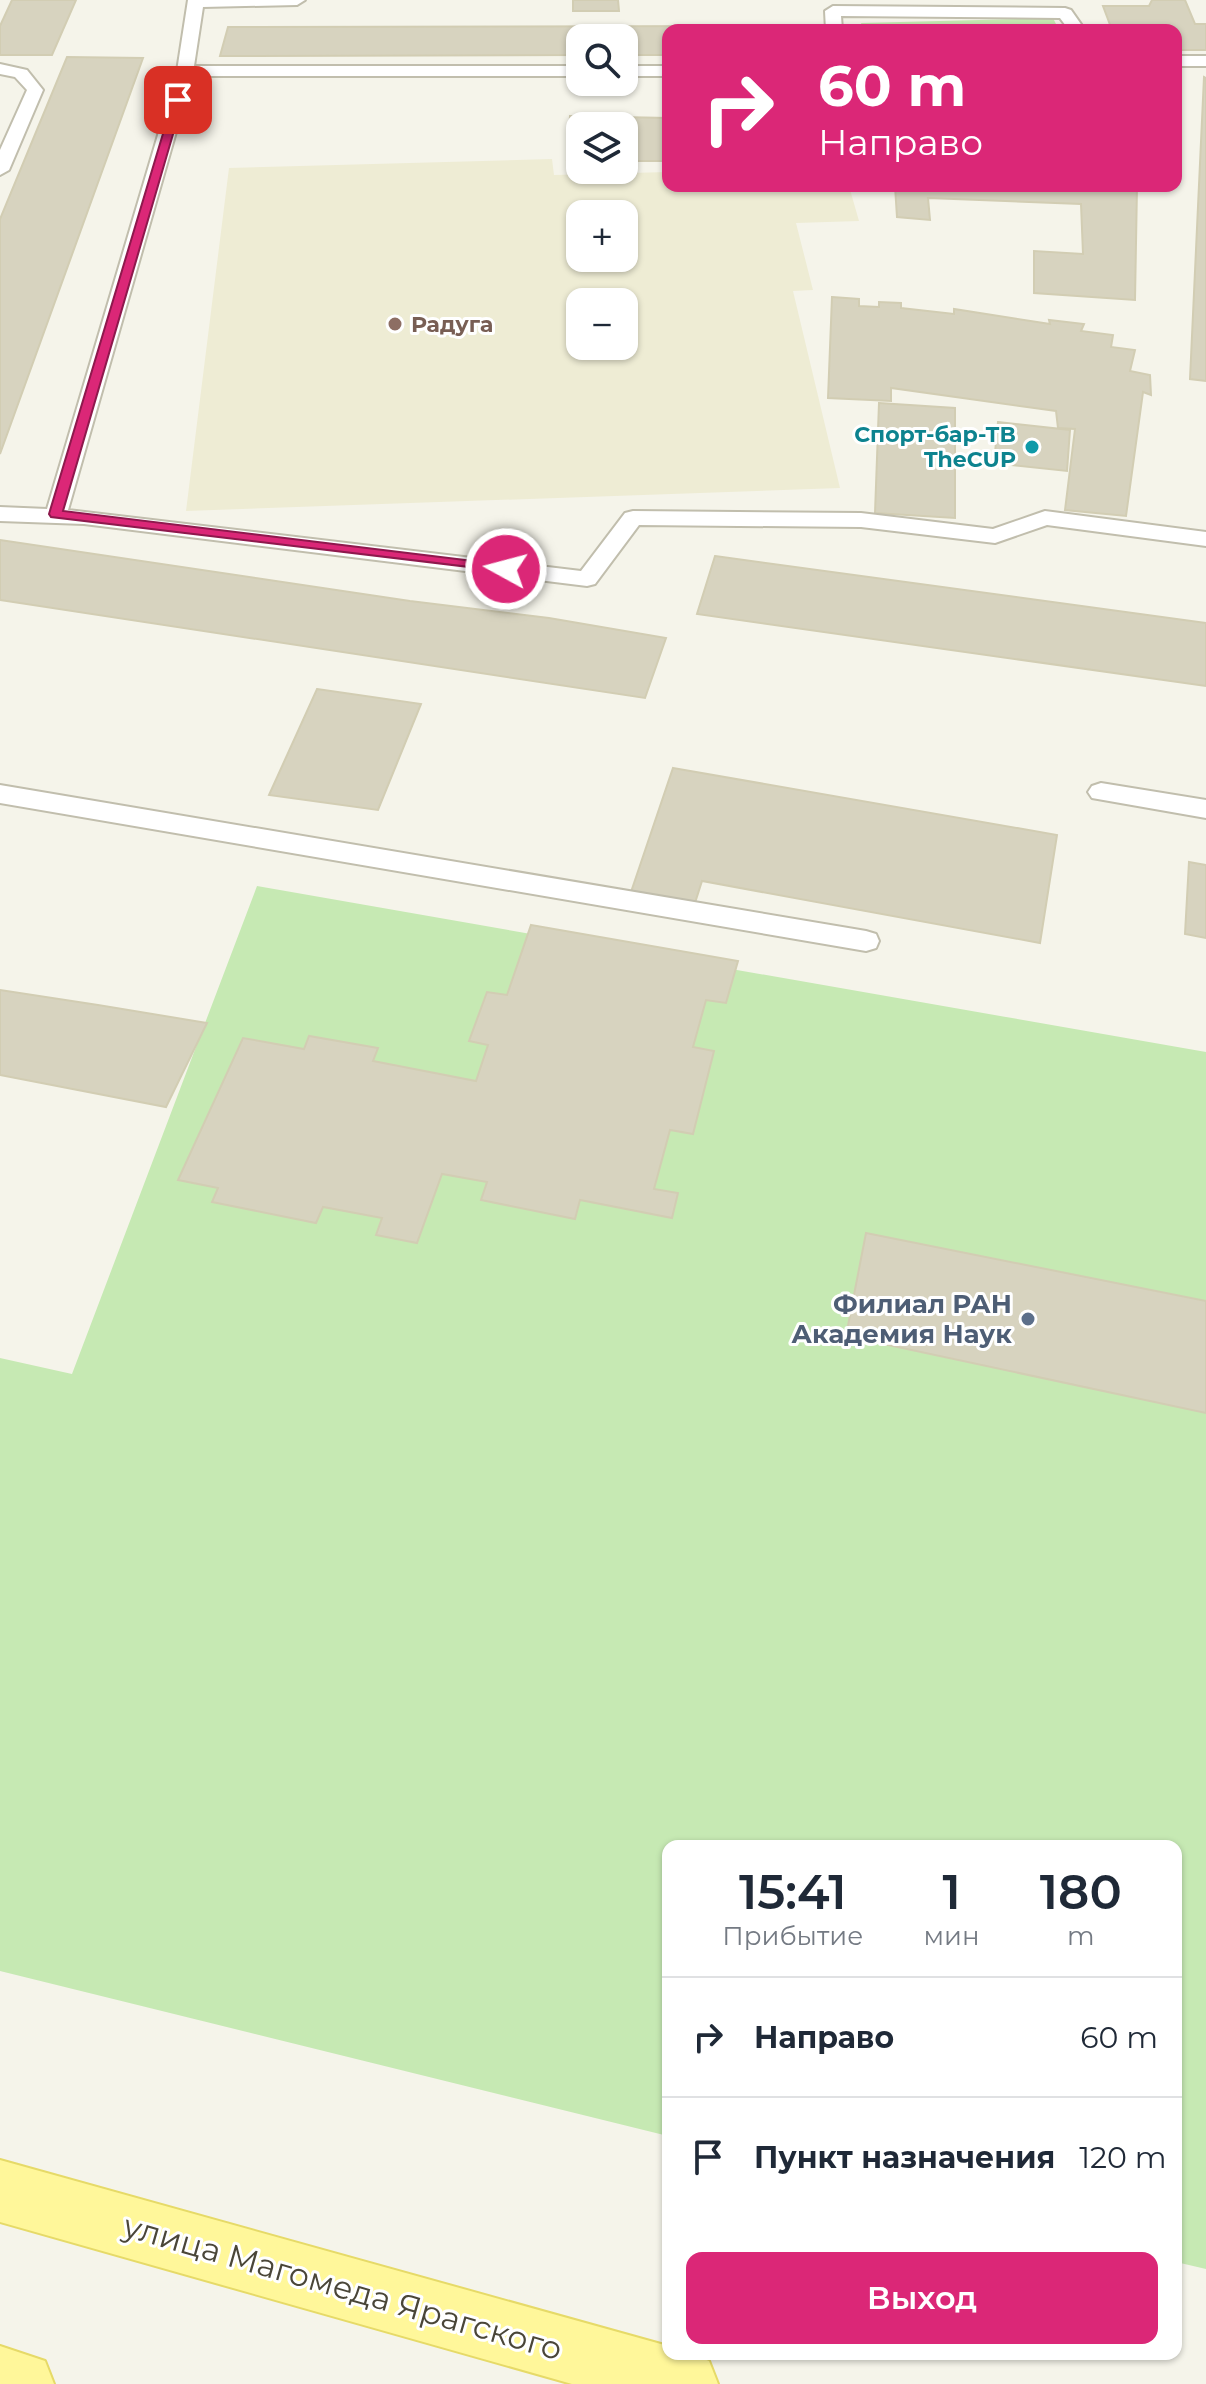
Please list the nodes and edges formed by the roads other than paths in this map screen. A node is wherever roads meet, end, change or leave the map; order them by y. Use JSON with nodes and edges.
{"nodes":[{"id":1,"x":297,"y":0,"type":"edge"},
{"id":2,"x":196,"y":1,"type":"edge"},
{"id":3,"x":834,"y":24,"type":"edge"},
{"id":4,"x":1073,"y":24,"type":"edge"},
{"id":5,"x":1182,"y":61,"type":"edge"},
{"id":6,"x":1206,"y":61,"type":"edge"},
{"id":7,"x":0,"y":69,"type":"edge"},
{"id":8,"x":185,"y":71,"type":"junction"},
{"id":9,"x":566,"y":71,"type":"edge"},
{"id":10,"x":638,"y":71,"type":"edge"},
{"id":11,"x":662,"y":71,"type":"edge"},
{"id":12,"x":0,"y":170,"type":"edge"},
{"id":13,"x":0,"y":514,"type":"edge"},
{"id":14,"x":56,"y":514,"type":"junction"},
{"id":15,"x":1206,"y":539,"type":"edge"},
{"id":16,"x":1101,"y":792,"type":"dead end"},
{"id":17,"x":0,"y":794,"type":"edge"},
{"id":18,"x":1206,"y":809,"type":"edge"},
{"id":19,"x":866,"y":941,"type":"dead end"},
{"id":20,"x":0,"y":2191,"type":"edge"},
{"id":21,"x":0,"y":2378,"type":"edge"},
{"id":22,"x":22,"y":2384,"type":"edge"},
{"id":23,"x":686,"y":2384,"type":"edge"}],
"edges":[{"from":1,"to":2,"type":"lane"},
{"from":2,"to":8,"type":"lane"},
{"from":3,"to":4,"type":"lane"},
{"from":5,"to":6,"type":"lane"},
{"from":7,"to":12,"type":"lane"},
{"from":8,"to":9,"type":"lane"},
{"from":8,"to":14,"type":"lane"},
{"from":10,"to":11,"type":"lane"},
{"from":13,"to":14,"type":"lane"},
{"from":14,"to":15,"type":"lane"},
{"from":16,"to":18,"type":"lane"},
{"from":17,"to":19,"type":"lane"},
{"from":20,"to":23,"type":"main road","name":"улица Магомеда Ярагского"},
{"from":21,"to":22,"type":"main road"}]}
